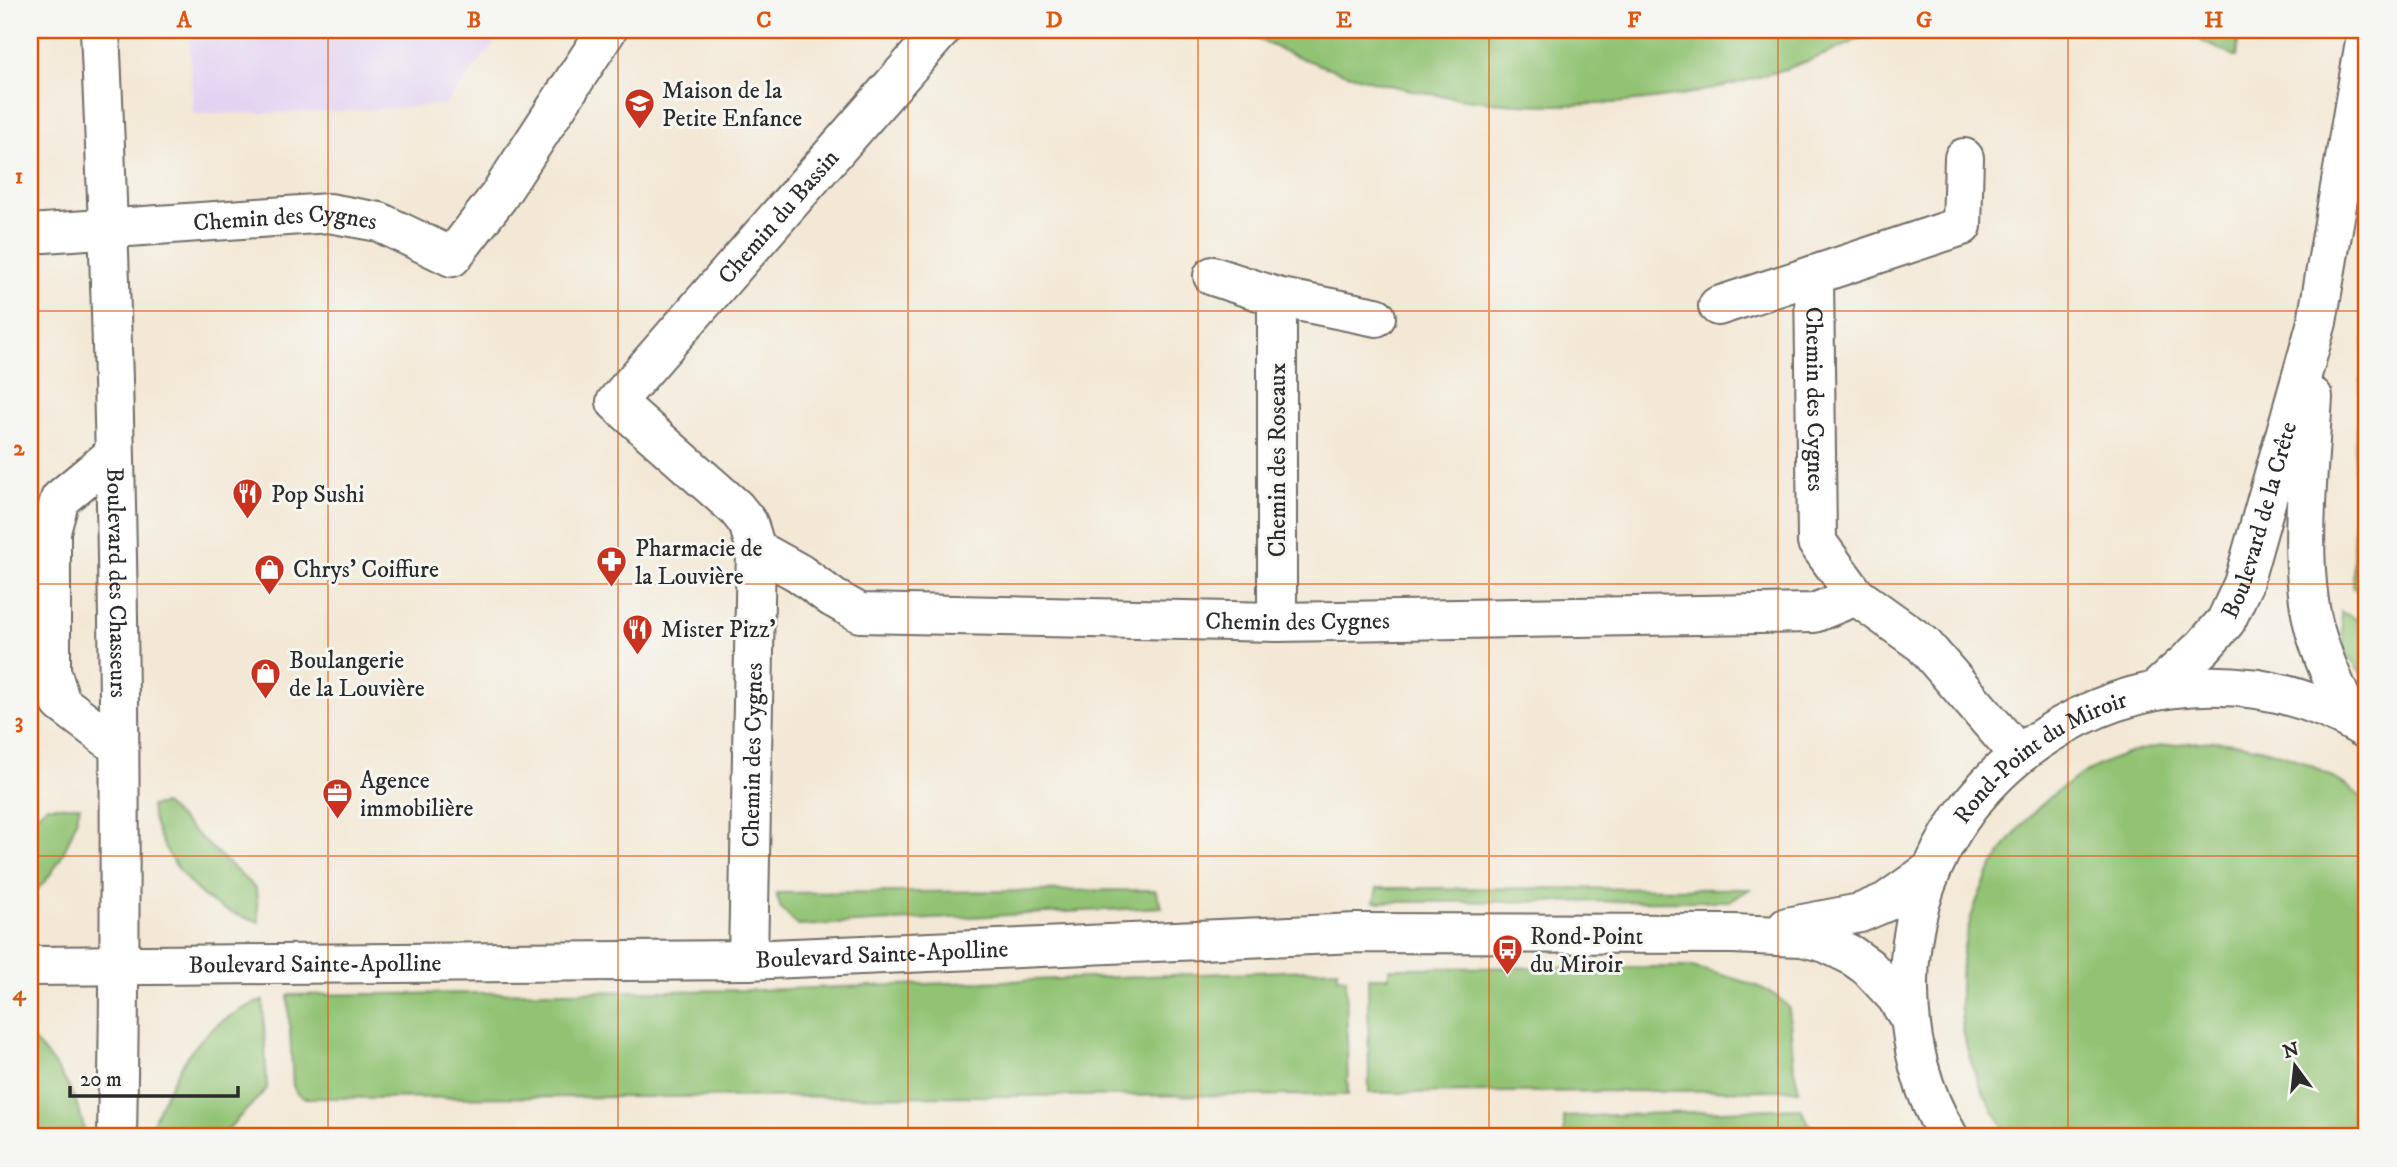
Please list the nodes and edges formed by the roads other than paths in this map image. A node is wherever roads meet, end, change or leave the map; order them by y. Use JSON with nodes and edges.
{"nodes":[{"id":1,"x":100,"y":30,"type":"edge"},
{"id":2,"x":607,"y":30,"type":"edge"},
{"id":3,"x":941,"y":30,"type":"edge"},
{"id":4,"x":2367,"y":30,"type":"edge"},
{"id":5,"x":1964,"y":158,"type":"dead end"},
{"id":6,"x":109,"y":229,"type":"junction"},
{"id":7,"x":30,"y":234,"type":"edge"},
{"id":8,"x":1814,"y":275,"type":"junction"},
{"id":9,"x":1213,"y":276,"type":"dead end"},
{"id":10,"x":1276,"y":297,"type":"junction"},
{"id":11,"x":1718,"y":306,"type":"dead end"},
{"id":12,"x":1376,"y":317,"type":"dead end"},
{"id":13,"x":2317,"y":322,"type":"junction"},
{"id":14,"x":616,"y":402,"type":"joint"},
{"id":15,"x":113,"y":456,"type":"junction"},
{"id":16,"x":756,"y":548,"type":"junction"},
{"id":17,"x":1856,"y":596,"type":"junction"},
{"id":18,"x":1278,"y":622,"type":"junction"},
{"id":19,"x":2156,"y":690,"type":"junction"},
{"id":20,"x":2360,"y":726,"type":"edge"},
{"id":21,"x":119,"y":747,"type":"junction"},
{"id":22,"x":2018,"y":754,"type":"junction"},
{"id":23,"x":1931,"y":870,"type":"junction"},
{"id":24,"x":1733,"y":933,"type":"junction"},
{"id":25,"x":748,"y":960,"type":"junction"},
{"id":26,"x":121,"y":965,"type":"junction"},
{"id":27,"x":30,"y":966,"type":"edge"},
{"id":28,"x":1909,"y":1018,"type":"junction"},
{"id":29,"x":117,"y":1137,"type":"edge"},
{"id":30,"x":1949,"y":1137,"type":"edge"}],
"edges":[{"from":1,"to":6,"type":"street","name":"Boulevard des Chasseurs"},
{"from":2,"to":6,"type":"street","name":"Chemin des Cygnes"},
{"from":3,"to":14,"type":"street","name":"Chemin du Bassin"},
{"from":4,"to":13,"type":"street","name":"Boulevard de la Crête"},
{"from":5,"to":8,"type":"street","name":"Chemin des Cygnes"},
{"from":6,"to":7,"type":"street","name":"Chemin des Cygnes"},
{"from":6,"to":15,"type":"street","name":"Boulevard des Chasseurs"},
{"from":8,"to":11,"type":"street","name":"Chemin des Cygnes"},
{"from":8,"to":17,"type":"street","name":"Chemin des Cygnes"},
{"from":9,"to":10,"type":"street"},
{"from":10,"to":12,"type":"street"},
{"from":10,"to":18,"type":"street","name":"Chemin des Roseaux"},
{"from":13,"to":19,"type":"street","name":"Boulevard de la Crête"},
{"from":13,"to":20,"type":"street","name":"Boulevard de la Crête"},
{"from":14,"to":16,"type":"street","name":"Chemin des Cygnes"},
{"from":15,"to":21,"type":"street","name":"Boulevard des Chasseurs"},
{"from":15,"to":21,"type":"street"},
{"from":16,"to":18,"type":"street","name":"Chemin des Cygnes"},
{"from":16,"to":25,"type":"street","name":"Chemin des Cygnes"},
{"from":17,"to":18,"type":"street","name":"Chemin des Cygnes"},
{"from":17,"to":22,"type":"street","name":"Chemin des Cygnes"},
{"from":19,"to":20,"type":"street","name":"Rond-Point du Miroir"},
{"from":19,"to":22,"type":"street","name":"Rond-Point du Miroir"},
{"from":21,"to":26,"type":"street","name":"Boulevard des Chasseurs"},
{"from":22,"to":23,"type":"street","name":"Rond-Point du Miroir"},
{"from":23,"to":24,"type":"street","name":"Boulevard Sainte-Apolline"},
{"from":23,"to":28,"type":"street","name":"Rond-Point du Miroir"},
{"from":24,"to":25,"type":"street","name":"Boulevard Sainte-Apolline"},
{"from":24,"to":28,"type":"street","name":"Boulevard Sainte-Apolline"},
{"from":25,"to":26,"type":"street","name":"Boulevard Sainte-Apolline"},
{"from":26,"to":27,"type":"street","name":"Boulevard Sainte-Apolline"},
{"from":26,"to":29,"type":"street","name":"Boulevard des Chasseurs"},
{"from":28,"to":30,"type":"street","name":"Rond-Point du Miroir"}]}
